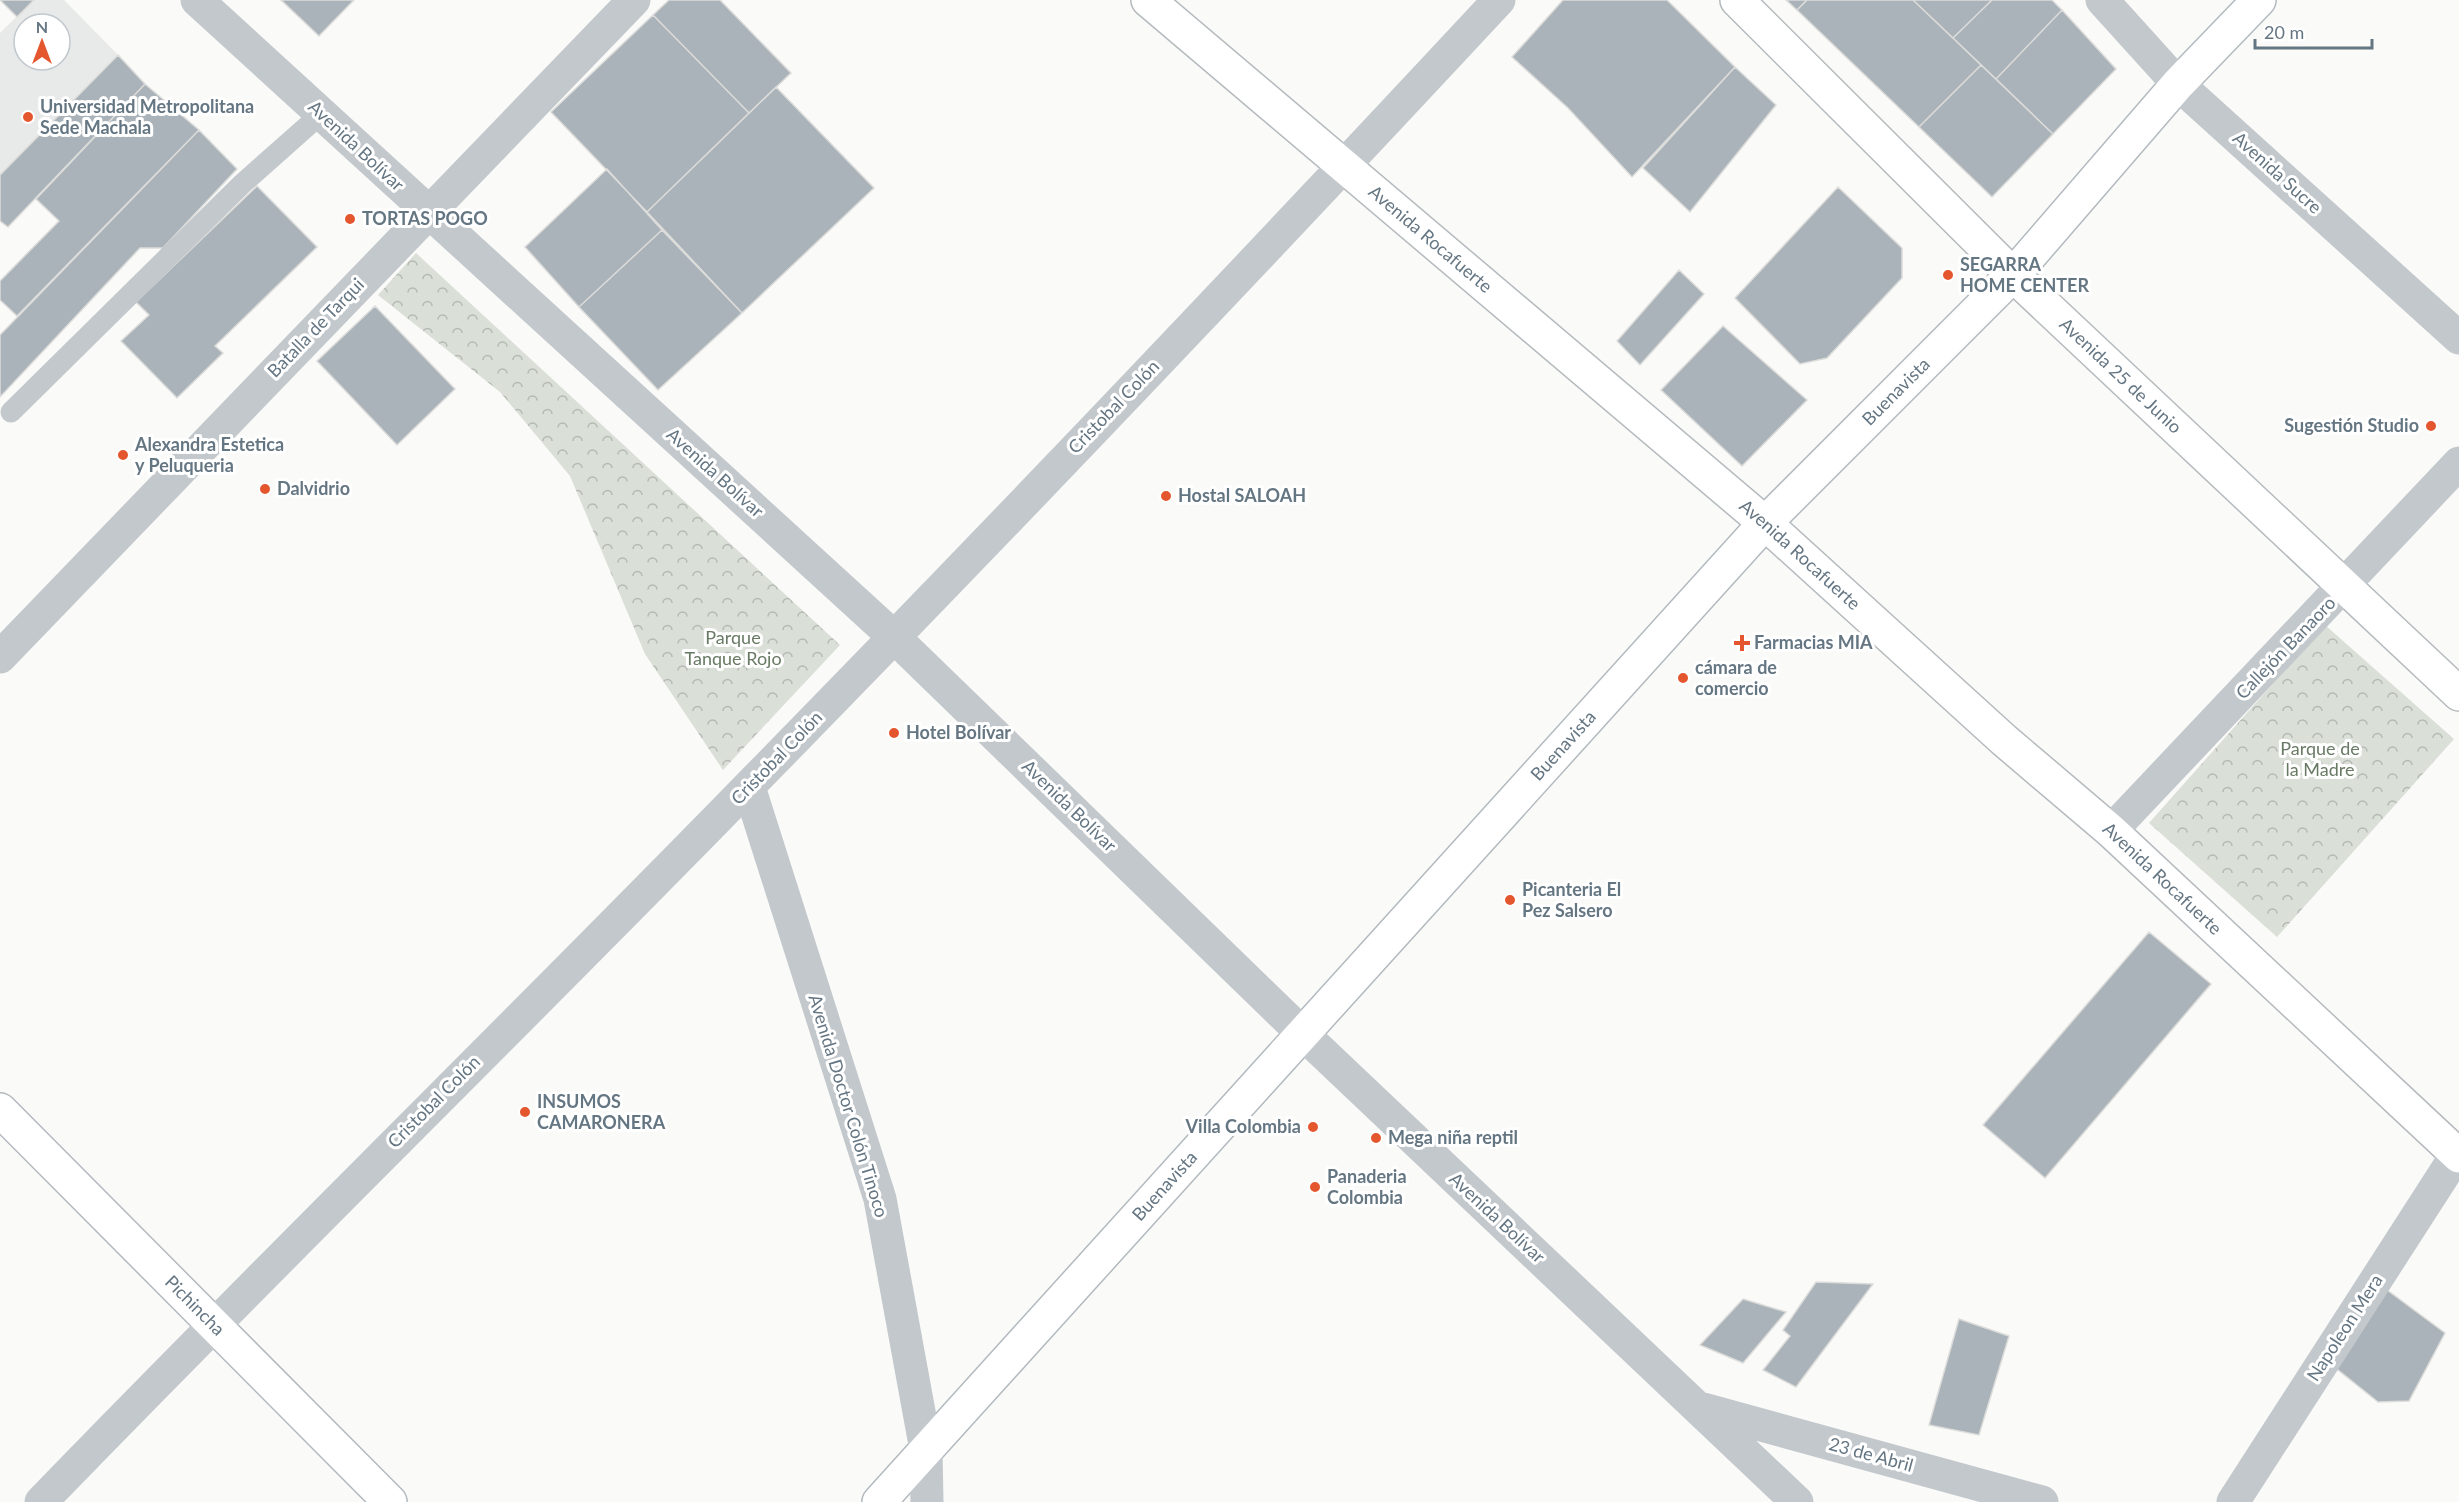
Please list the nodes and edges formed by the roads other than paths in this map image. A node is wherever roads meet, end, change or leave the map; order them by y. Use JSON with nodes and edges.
{"nodes":[{"id":1,"x":197,"y":0,"type":"edge"},
{"id":2,"x":634,"y":0,"type":"edge"},
{"id":3,"x":1148,"y":0,"type":"edge"},
{"id":4,"x":1500,"y":0,"type":"edge"},
{"id":5,"x":1737,"y":0,"type":"edge"},
{"id":6,"x":2102,"y":0,"type":"edge"},
{"id":7,"x":2259,"y":0,"type":"edge"},
{"id":8,"x":2178,"y":84,"type":"junction"},
{"id":9,"x":321,"y":114,"type":"junction"},
{"id":10,"x":1343,"y":167,"type":"junction"},
{"id":11,"x":428,"y":212,"type":"junction"},
{"id":12,"x":2013,"y":275,"type":"junction"},
{"id":13,"x":2459,"y":338,"type":"edge"},
{"id":14,"x":11,"y":412,"type":"dead end"},
{"id":15,"x":2459,"y":463,"type":"edge"},
{"id":16,"x":1765,"y":523,"type":"junction"},
{"id":17,"x":2343,"y":587,"type":"junction"},
{"id":18,"x":894,"y":637,"type":"junction"},
{"id":19,"x":0,"y":657,"type":"edge"},
{"id":20,"x":2459,"y":694,"type":"edge"},
{"id":21,"x":749,"y":787,"type":"junction"},
{"id":22,"x":2111,"y":831,"type":"junction"},
{"id":23,"x":1303,"y":1034,"type":"junction"},
{"id":24,"x":0,"y":1110,"type":"edge"},
{"id":25,"x":2458,"y":1154,"type":"edge"},
{"id":26,"x":214,"y":1323,"type":"junction"},
{"id":27,"x":1699,"y":1408,"type":"junction"},
{"id":28,"x":927,"y":1450,"type":"junction"},
{"id":29,"x":41,"y":1502,"type":"edge"},
{"id":30,"x":390,"y":1502,"type":"edge"},
{"id":31,"x":879,"y":1502,"type":"edge"},
{"id":32,"x":927,"y":1502,"type":"edge"},
{"id":33,"x":1797,"y":1502,"type":"edge"},
{"id":34,"x":2042,"y":1502,"type":"edge"},
{"id":35,"x":2234,"y":1502,"type":"edge"}],
"edges":[{"from":1,"to":9,"type":"street","name":"Avenida Bolívar"},
{"from":2,"to":11,"type":"street","name":"Batalla de Tarqui"},
{"from":3,"to":10,"type":"main road","name":"Avenida Rocafuerte"},
{"from":4,"to":10,"type":"street","name":"Cristobal Colón"},
{"from":5,"to":12,"type":"main road","name":"Avenida 25 de Junio"},
{"from":6,"to":8,"type":"street","name":"Avenida Sucre"},
{"from":7,"to":8,"type":"main road","name":"Buenavista"},
{"from":8,"to":12,"type":"main road","name":"Buenavista"},
{"from":8,"to":13,"type":"street","name":"Avenida Sucre"},
{"from":9,"to":11,"type":"street","name":"Avenida Bolívar"},
{"from":9,"to":14,"type":"lane"},
{"from":10,"to":16,"type":"main road","name":"Avenida Rocafuerte"},
{"from":10,"to":18,"type":"street","name":"Cristobal Colón"},
{"from":11,"to":18,"type":"street","name":"Avenida Bolívar"},
{"from":11,"to":19,"type":"street","name":"Batalla de Tarqui"},
{"from":12,"to":16,"type":"main road","name":"Buenavista"},
{"from":12,"to":17,"type":"main road","name":"Avenida 25 de Junio"},
{"from":15,"to":17,"type":"street","name":"Callejón Banaoro"},
{"from":16,"to":22,"type":"main road","name":"Avenida Rocafuerte"},
{"from":16,"to":23,"type":"main road","name":"Buenavista"},
{"from":17,"to":20,"type":"main road","name":"Avenida 25 de Junio"},
{"from":17,"to":22,"type":"street","name":"Callejón Banaoro"},
{"from":18,"to":21,"type":"street","name":"Cristobal Colón"},
{"from":18,"to":23,"type":"street","name":"Avenida Bolívar"},
{"from":21,"to":26,"type":"street","name":"Cristobal Colón"},
{"from":21,"to":28,"type":"street","name":"Avenida Doctor Colón Tinoco"},
{"from":22,"to":25,"type":"main road","name":"Avenida Rocafuerte"},
{"from":23,"to":27,"type":"street","name":"Avenida Bolívar"},
{"from":23,"to":28,"type":"main road","name":"Buenavista"},
{"from":24,"to":26,"type":"main road","name":"Pichincha"},
{"from":25,"to":35,"type":"street","name":"Napoleon Mera"},
{"from":26,"to":29,"type":"street","name":"Cristobal Colón"},
{"from":26,"to":30,"type":"main road","name":"Pichincha"},
{"from":27,"to":33,"type":"street","name":"Avenida Bolívar"},
{"from":27,"to":34,"type":"street","name":"23 de Abril"},
{"from":28,"to":31,"type":"main road","name":"Buenavista"},
{"from":28,"to":32,"type":"street","name":"Avenida Doctor Colón Tinoco"}]}
